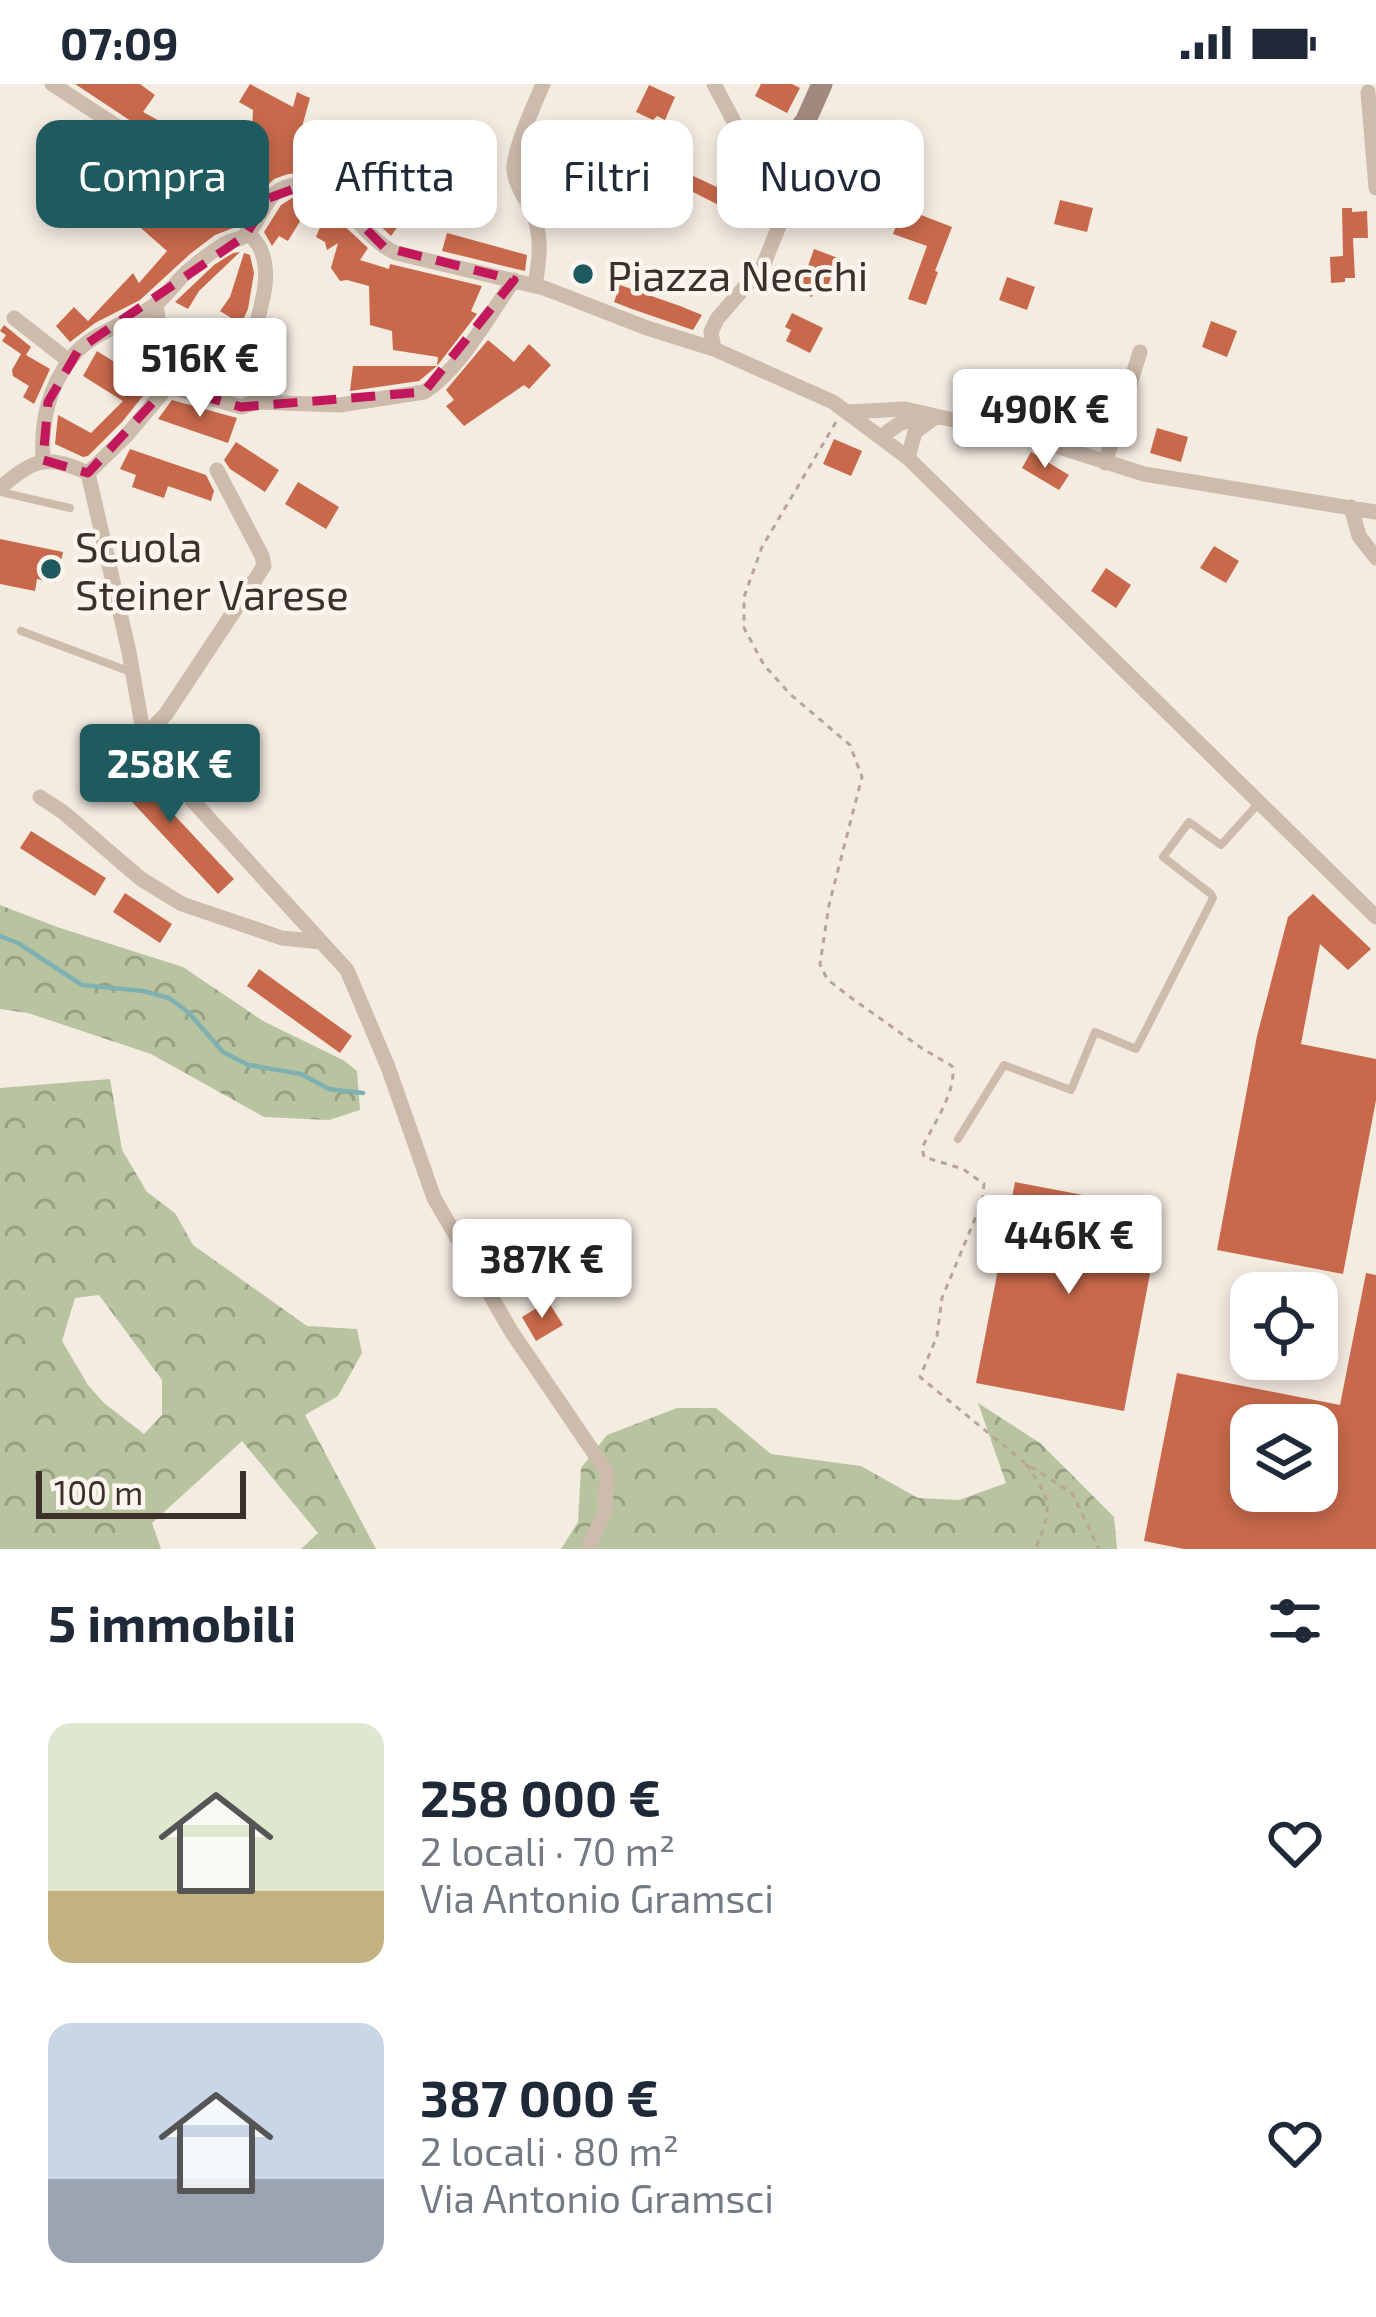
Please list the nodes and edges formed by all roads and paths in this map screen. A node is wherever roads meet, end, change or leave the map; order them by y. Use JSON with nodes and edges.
{"nodes":[{"id":1,"x":52,"y":84,"type":"edge"},
{"id":2,"x":543,"y":84,"type":"edge"},
{"id":3,"x":714,"y":84,"type":"edge"},
{"id":4,"x":822,"y":84,"type":"edge"},
{"id":5,"x":1368,"y":92,"type":"dead end"},
{"id":6,"x":108,"y":120,"type":"edge"},
{"id":7,"x":733,"y":120,"type":"edge"},
{"id":8,"x":806,"y":120,"type":"edge"},
{"id":9,"x":1376,"y":188,"type":"edge"},
{"id":10,"x":269,"y":198,"type":"edge"},
{"id":11,"x":250,"y":228,"type":"edge"},
{"id":12,"x":778,"y":228,"type":"edge"},
{"id":13,"x":247,"y":232,"type":"junction"},
{"id":14,"x":514,"y":280,"type":"junction"},
{"id":15,"x":536,"y":286,"type":"junction"},
{"id":16,"x":156,"y":304,"type":"junction"},
{"id":17,"x":14,"y":318,"type":"dead end"},
{"id":18,"x":250,"y":349,"type":"dead end"},
{"id":19,"x":714,"y":349,"type":"junction"},
{"id":20,"x":1140,"y":352,"type":"dead end"},
{"id":21,"x":69,"y":361,"type":"junction"},
{"id":22,"x":168,"y":386,"type":"junction"},
{"id":23,"x":843,"y":416,"type":"junction"},
{"id":24,"x":930,"y":416,"type":"junction"},
{"id":25,"x":882,"y":436,"type":"junction"},
{"id":26,"x":908,"y":458,"type":"junction"},
{"id":27,"x":43,"y":460,"type":"junction"},
{"id":28,"x":1105,"y":463,"type":"junction"},
{"id":29,"x":217,"y":470,"type":"dead end"},
{"id":30,"x":88,"y":473,"type":"junction"},
{"id":31,"x":0,"y":490,"type":"edge"},
{"id":32,"x":1352,"y":507,"type":"junction"},
{"id":33,"x":70,"y":508,"type":"dead end"},
{"id":34,"x":1376,"y":512,"type":"edge"},
{"id":35,"x":1376,"y":557,"type":"edge"},
{"id":36,"x":21,"y":631,"type":"dead end"},
{"id":37,"x":132,"y":672,"type":"junction"},
{"id":38,"x":143,"y":732,"type":"junction"},
{"id":39,"x":90,"y":748,"type":"dead end"},
{"id":40,"x":40,"y":797,"type":"dead end"},
{"id":41,"x":1259,"y":803,"type":"junction"},
{"id":42,"x":296,"y":914,"type":"junction"},
{"id":43,"x":1376,"y":917,"type":"edge"},
{"id":44,"x":255,"y":927,"type":"junction"},
{"id":45,"x":321,"y":942,"type":"junction"},
{"id":46,"x":958,"y":1139,"type":"dead end"},
{"id":47,"x":1025,"y":1463,"type":"junction"},
{"id":48,"x":588,"y":1549,"type":"edge"},
{"id":49,"x":1035,"y":1549,"type":"edge"},
{"id":50,"x":1100,"y":1549,"type":"edge"}],
"edges":[{"from":1,"to":6,"type":"street"},
{"from":2,"to":15,"type":"street"},
{"from":3,"to":7,"type":"street"},
{"from":4,"to":8,"type":"street"},
{"from":5,"to":9,"type":"street"},
{"from":10,"to":14,"type":"street"},
{"from":11,"to":13,"type":"street"},
{"from":12,"to":19,"type":"street"},
{"from":13,"to":16,"type":"street"},
{"from":13,"to":18,"type":"street"},
{"from":14,"to":15,"type":"street"},
{"from":14,"to":22,"type":"street"},
{"from":15,"to":19,"type":"street"},
{"from":16,"to":21,"type":"street"},
{"from":16,"to":22,"type":"street"},
{"from":17,"to":21,"type":"street"},
{"from":19,"to":23,"type":"street"},
{"from":20,"to":28,"type":"street"},
{"from":21,"to":27,"type":"street"},
{"from":22,"to":30,"type":"street"},
{"from":23,"to":24,"type":"street"},
{"from":23,"to":25,"type":"street"},
{"from":23,"to":47,"type":"path"},
{"from":24,"to":25,"type":"street"},
{"from":24,"to":26,"type":"street"},
{"from":24,"to":28,"type":"street"},
{"from":25,"to":26,"type":"street"},
{"from":26,"to":41,"type":"street"},
{"from":27,"to":30,"type":"street"},
{"from":27,"to":31,"type":"street"},
{"from":28,"to":32,"type":"street"},
{"from":29,"to":38,"type":"street"},
{"from":30,"to":37,"type":"street"},
{"from":31,"to":33,"type":"lane"},
{"from":32,"to":34,"type":"street"},
{"from":32,"to":35,"type":"street"},
{"from":36,"to":37,"type":"lane"},
{"from":37,"to":38,"type":"street"},
{"from":38,"to":39,"type":"street"},
{"from":38,"to":42,"type":"street"},
{"from":40,"to":44,"type":"street"},
{"from":41,"to":43,"type":"street"},
{"from":41,"to":46,"type":"lane"},
{"from":42,"to":44,"type":"street"},
{"from":42,"to":45,"type":"street"},
{"from":44,"to":45,"type":"street"},
{"from":45,"to":48,"type":"street"},
{"from":47,"to":49,"type":"path"},
{"from":47,"to":50,"type":"path"}]}
